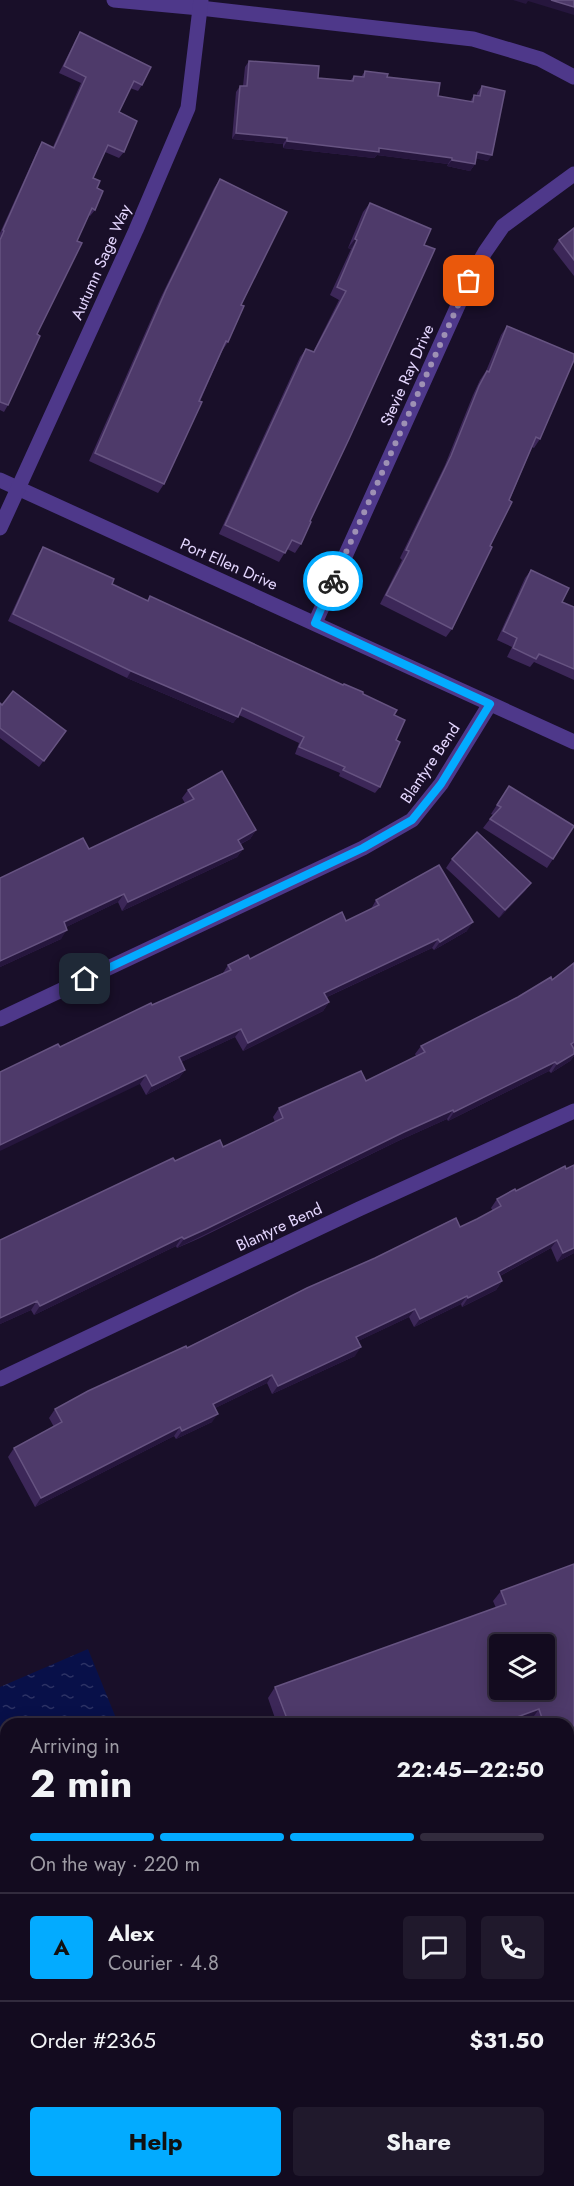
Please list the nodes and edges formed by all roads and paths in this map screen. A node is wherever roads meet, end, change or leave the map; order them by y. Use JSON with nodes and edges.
{"nodes":[{"id":1,"x":114,"y":0,"type":"edge"},
{"id":2,"x":201,"y":4,"type":"edge"},
{"id":3,"x":574,"y":77,"type":"edge"},
{"id":4,"x":574,"y":174,"type":"edge"},
{"id":5,"x":0,"y":480,"type":"edge"},
{"id":6,"x":19,"y":489,"type":"junction"},
{"id":7,"x":0,"y":528,"type":"edge"},
{"id":8,"x":315,"y":623,"type":"junction"},
{"id":9,"x":490,"y":704,"type":"junction"},
{"id":10,"x":574,"y":742,"type":"edge"},
{"id":11,"x":0,"y":1019,"type":"edge"},
{"id":12,"x":574,"y":1111,"type":"edge"},
{"id":13,"x":0,"y":1379,"type":"edge"}],
"edges":[{"from":1,"to":2,"type":"street"},
{"from":2,"to":3,"type":"street"},
{"from":2,"to":6,"type":"street","name":"Autumn Sage Way"},
{"from":4,"to":8,"type":"street","name":"Stevie Ray Drive"},
{"from":5,"to":6,"type":"street","name":"Port Ellen Drive"},
{"from":6,"to":7,"type":"street","name":"Autumn Sage Way"},
{"from":6,"to":8,"type":"street","name":"Port Ellen Drive"},
{"from":8,"to":9,"type":"street","name":"Port Ellen Drive"},
{"from":9,"to":10,"type":"street","name":"Port Ellen Drive"},
{"from":9,"to":11,"type":"street","name":"Blantyre Bend"},
{"from":12,"to":13,"type":"street","name":"Blantyre Bend"}]}
